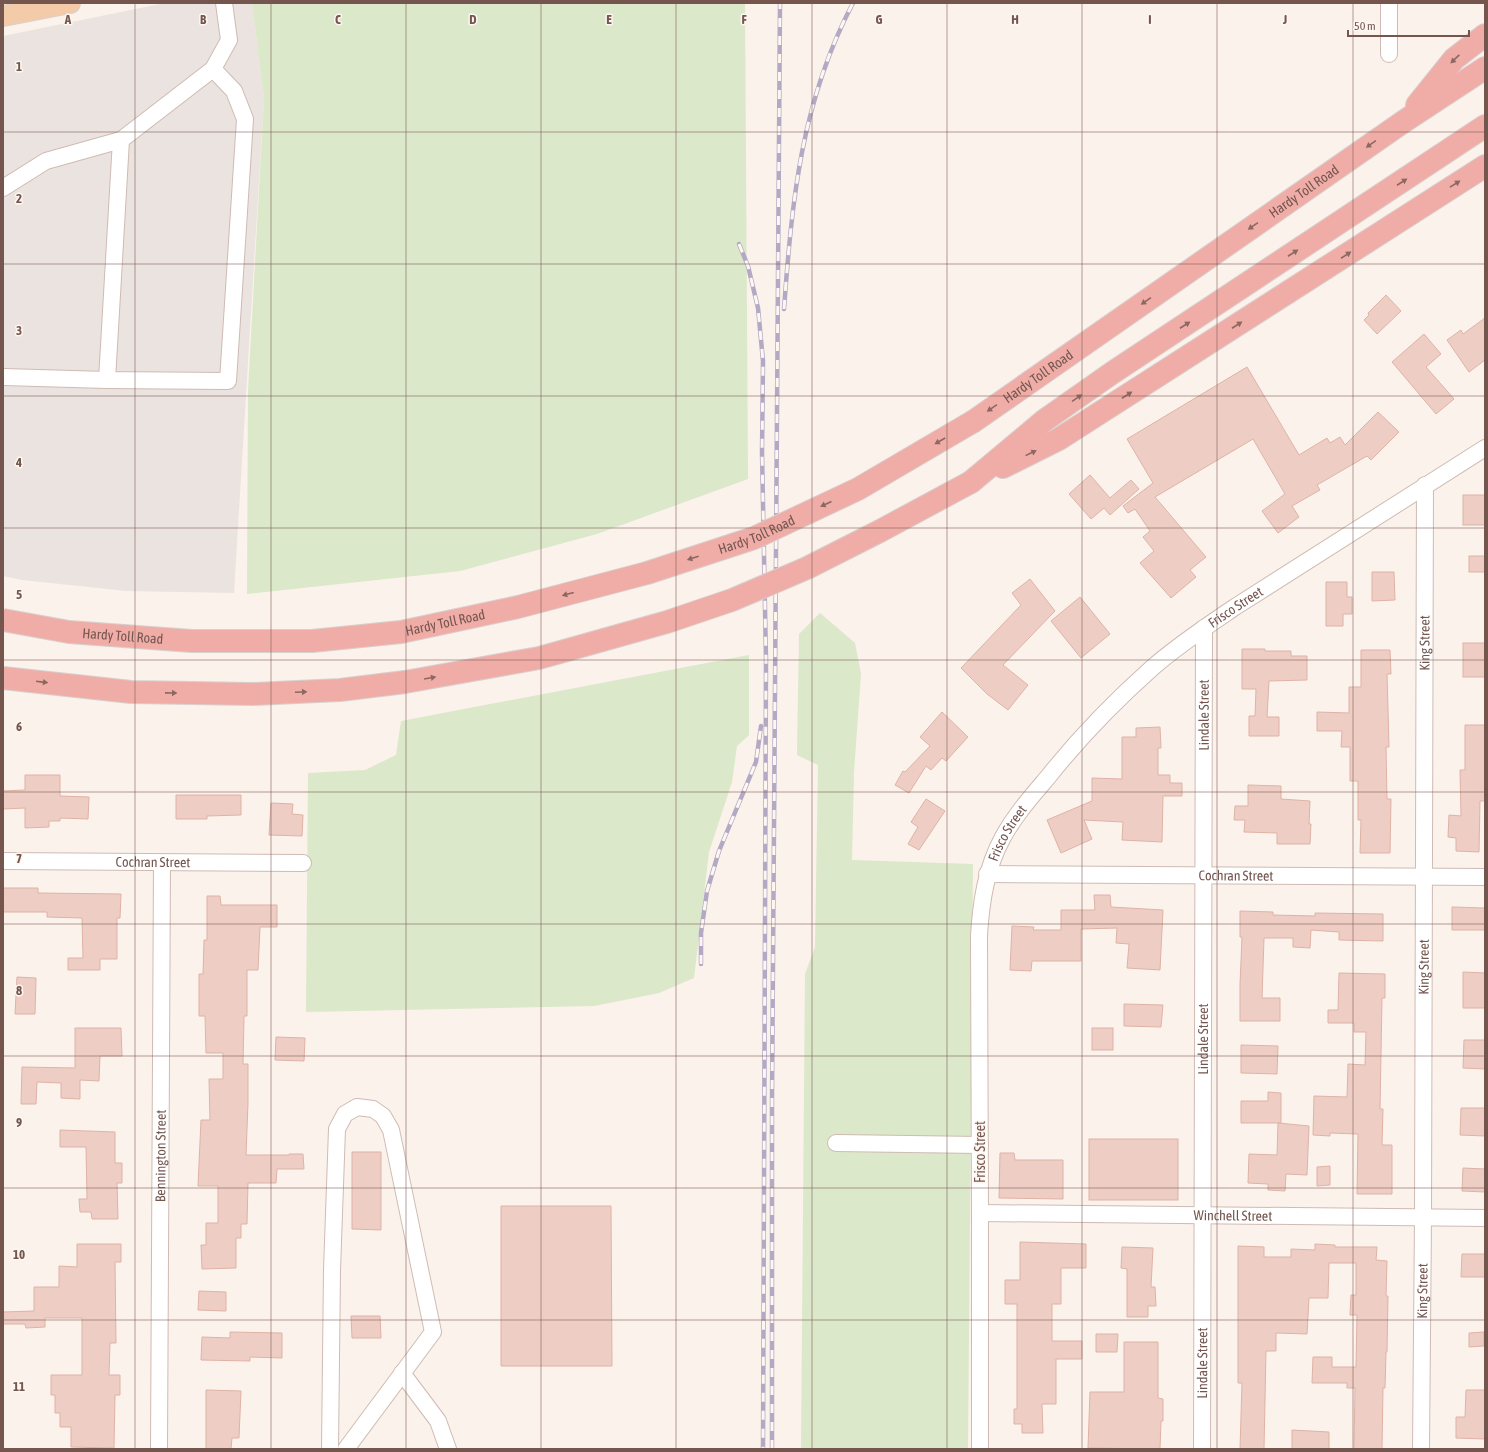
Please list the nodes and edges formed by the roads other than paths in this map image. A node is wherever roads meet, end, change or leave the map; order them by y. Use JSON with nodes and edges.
{"nodes":[{"id":1,"x":70,"y":3,"type":"edge"},
{"id":2,"x":224,"y":3,"type":"edge"},
{"id":3,"x":1388,"y":3,"type":"edge"},
{"id":4,"x":3,"y":16,"type":"edge"},
{"id":5,"x":1485,"y":35,"type":"edge"},
{"id":6,"x":1389,"y":54,"type":"dead end"},
{"id":7,"x":213,"y":68,"type":"junction"},
{"id":8,"x":1485,"y":68,"type":"edge"},
{"id":9,"x":1403,"y":122,"type":"junction"},
{"id":10,"x":1485,"y":126,"type":"edge"},
{"id":11,"x":121,"y":140,"type":"junction"},
{"id":12,"x":1485,"y":166,"type":"edge"},
{"id":13,"x":3,"y":188,"type":"edge"},
{"id":14,"x":3,"y":377,"type":"edge"},
{"id":15,"x":107,"y":380,"type":"junction"},
{"id":16,"x":1485,"y":448,"type":"edge"},
{"id":17,"x":971,"y":482,"type":"junction"},
{"id":18,"x":1425,"y":485,"type":"junction"},
{"id":19,"x":3,"y":620,"type":"edge"},
{"id":20,"x":1204,"y":628,"type":"junction"},
{"id":21,"x":3,"y":678,"type":"edge"},
{"id":22,"x":3,"y":861,"type":"edge"},
{"id":23,"x":162,"y":863,"type":"junction"},
{"id":24,"x":302,"y":863,"type":"dead end"},
{"id":25,"x":988,"y":874,"type":"junction"},
{"id":26,"x":1203,"y":876,"type":"junction"},
{"id":27,"x":1424,"y":877,"type":"junction"},
{"id":28,"x":1485,"y":877,"type":"edge"},
{"id":29,"x":836,"y":1143,"type":"dead end"},
{"id":30,"x":980,"y":1145,"type":"junction"},
{"id":31,"x":980,"y":1214,"type":"junction"},
{"id":32,"x":1201,"y":1216,"type":"junction"},
{"id":33,"x":1423,"y":1218,"type":"junction"},
{"id":34,"x":1485,"y":1218,"type":"edge"},
{"id":35,"x":402,"y":1373,"type":"junction"},
{"id":36,"x":159,"y":1449,"type":"edge"},
{"id":37,"x":330,"y":1449,"type":"edge"},
{"id":38,"x":346,"y":1449,"type":"edge"},
{"id":39,"x":448,"y":1449,"type":"edge"},
{"id":40,"x":980,"y":1449,"type":"edge"},
{"id":41,"x":1202,"y":1449,"type":"edge"},
{"id":42,"x":1421,"y":1449,"type":"edge"}],
"edges":[{"from":1,"to":4,"type":"main road"},
{"from":2,"to":7,"type":"street"},
{"from":3,"to":6,"type":"street"},
{"from":5,"to":9,"type":"highway","one_way":true},
{"from":7,"to":11,"type":"street"},
{"from":7,"to":15,"type":"street"},
{"from":8,"to":9,"type":"highway"},
{"from":9,"to":19,"type":"highway","name":"Hardy Toll Road","one_way":true,"bridge":true},
{"from":17,"to":10,"type":"highway","one_way":true},
{"from":11,"to":13,"type":"street"},
{"from":11,"to":15,"type":"street"},
{"from":17,"to":12,"type":"highway","one_way":true},
{"from":14,"to":15,"type":"street"},
{"from":16,"to":18,"type":"street","name":"Frisco Street"},
{"from":21,"to":17,"type":"highway","one_way":true,"bridge":true},
{"from":18,"to":20,"type":"street","name":"Frisco Street"},
{"from":18,"to":27,"type":"street","name":"King Street"},
{"from":20,"to":25,"type":"street","name":"Frisco Street"},
{"from":20,"to":26,"type":"street","name":"Lindale Street"},
{"from":22,"to":23,"type":"street","name":"Cochran Street"},
{"from":23,"to":24,"type":"street","name":"Cochran Street"},
{"from":23,"to":36,"type":"street","name":"Bennington Street"},
{"from":25,"to":26,"type":"street","name":"Cochran Street"},
{"from":25,"to":30,"type":"street","name":"Frisco Street"},
{"from":26,"to":27,"type":"street","name":"Cochran Street"},
{"from":26,"to":32,"type":"street","name":"Lindale Street"},
{"from":27,"to":28,"type":"street","name":"Cochran Street"},
{"from":27,"to":33,"type":"street","name":"King Street"},
{"from":29,"to":30,"type":"street"},
{"from":30,"to":31,"type":"street","name":"Frisco Street"},
{"from":31,"to":32,"type":"street","name":"Winchell Street"},
{"from":31,"to":40,"type":"street","name":"Frisco Street"},
{"from":32,"to":33,"type":"street","name":"Winchell Street"},
{"from":32,"to":41,"type":"street","name":"Lindale Street"},
{"from":33,"to":34,"type":"street","name":"Winchell Street"},
{"from":33,"to":42,"type":"street","name":"King Street"},
{"from":35,"to":37,"type":"street"},
{"from":35,"to":38,"type":"street"},
{"from":35,"to":39,"type":"street"}]}
